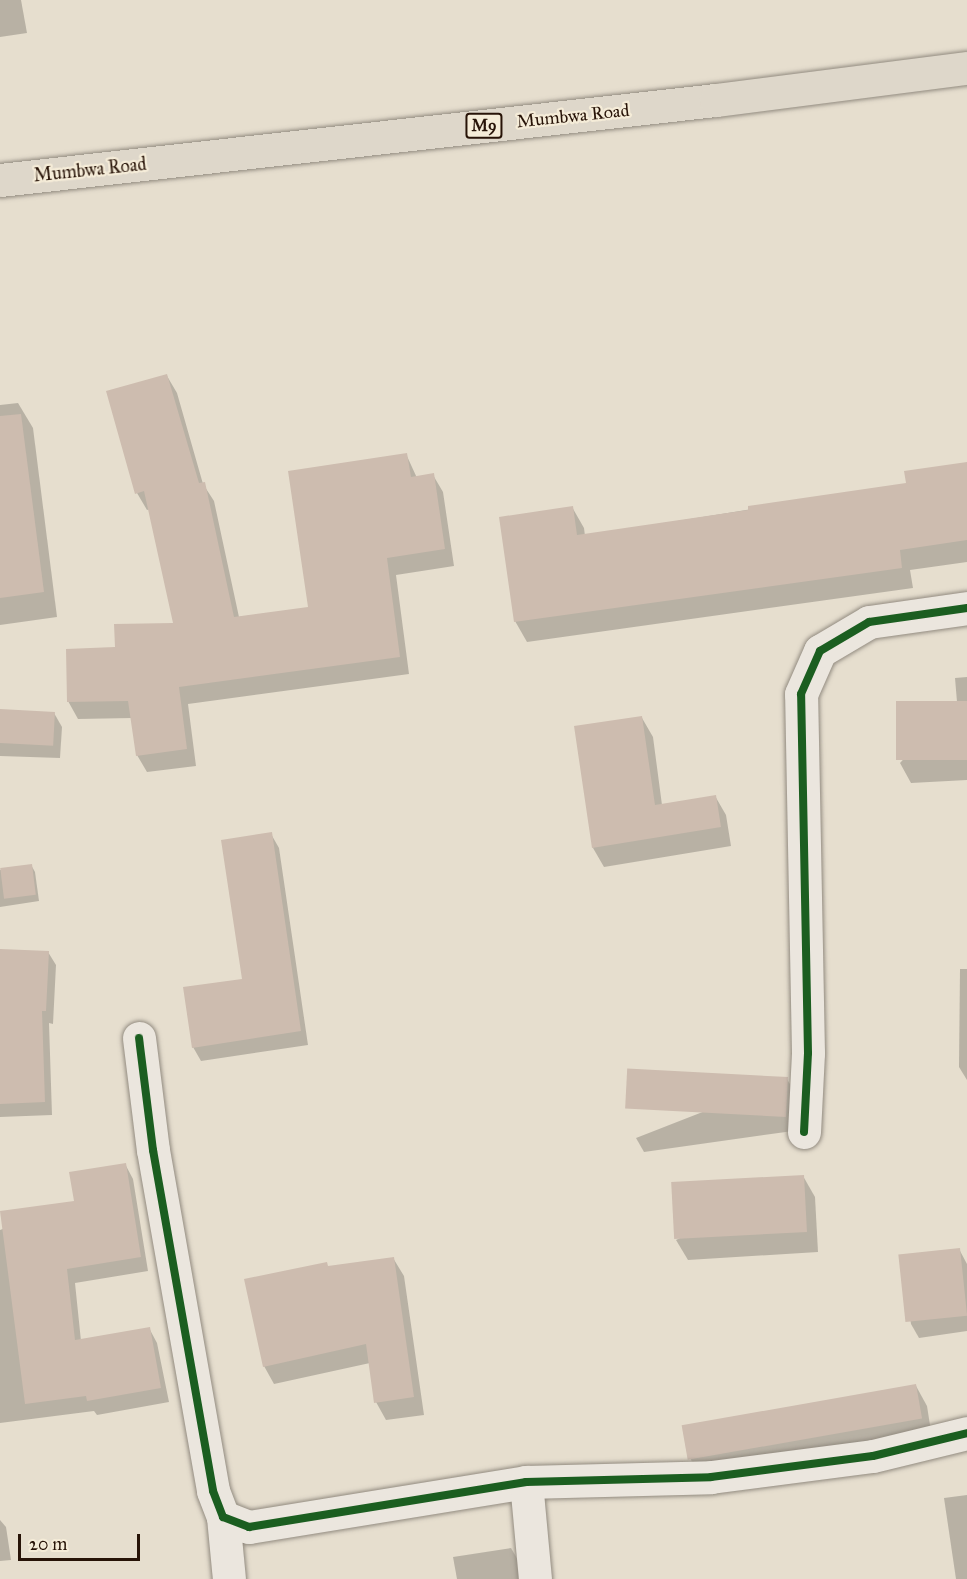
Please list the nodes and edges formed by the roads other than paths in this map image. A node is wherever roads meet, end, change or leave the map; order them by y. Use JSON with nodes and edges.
{"nodes":[{"id":1,"x":967,"y":68,"type":"edge"},
{"id":2,"x":0,"y":180,"type":"edge"},
{"id":3,"x":967,"y":608,"type":"edge"},
{"id":4,"x":139,"y":1038,"type":"dead end"},
{"id":5,"x":804,"y":1132,"type":"dead end"},
{"id":6,"x":967,"y":1433,"type":"edge"},
{"id":7,"x":526,"y":1482,"type":"junction"},
{"id":8,"x":223,"y":1517,"type":"junction"},
{"id":9,"x":229,"y":1579,"type":"edge"},
{"id":10,"x":535,"y":1579,"type":"edge"}],
"edges":[{"from":1,"to":2,"type":"main road","name":"Mumbwa Road","number":"M9"},
{"from":3,"to":5,"type":"street"},
{"from":4,"to":8,"type":"street"},
{"from":6,"to":7,"type":"street"},
{"from":7,"to":8,"type":"street"},
{"from":7,"to":10,"type":"street"},
{"from":8,"to":9,"type":"street"}]}
